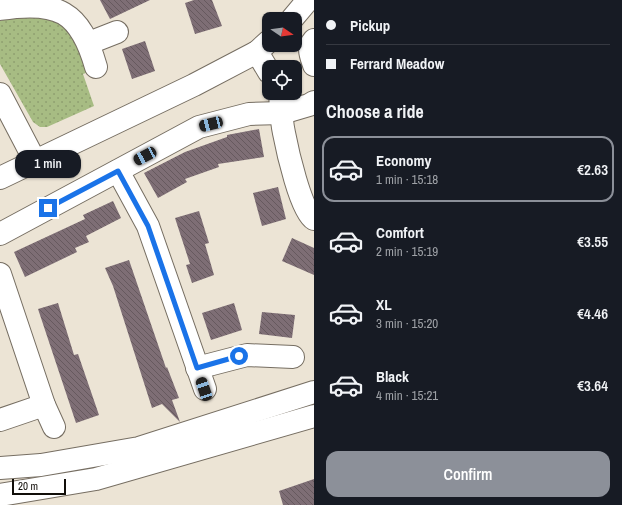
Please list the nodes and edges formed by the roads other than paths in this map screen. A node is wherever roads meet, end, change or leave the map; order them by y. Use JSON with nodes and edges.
{"nodes":[{"id":1,"x":308,"y":0,"type":"edge"},
{"id":2,"x":0,"y":9,"type":"edge"},
{"id":3,"x":298,"y":12,"type":"edge"},
{"id":4,"x":117,"y":32,"type":"dead end"},
{"id":5,"x":314,"y":40,"type":"edge"},
{"id":6,"x":89,"y":43,"type":"junction"},
{"id":7,"x":262,"y":47,"type":"edge"},
{"id":8,"x":314,"y":65,"type":"edge"},
{"id":9,"x":96,"y":67,"type":"dead end"},
{"id":10,"x":0,"y":94,"type":"edge"},
{"id":11,"x":314,"y":102,"type":"edge"},
{"id":12,"x":281,"y":103,"type":"edge"},
{"id":13,"x":35,"y":161,"type":"junction"},
{"id":14,"x":118,"y":171,"type":"junction"},
{"id":15,"x":0,"y":178,"type":"edge"},
{"id":16,"x":314,"y":218,"type":"edge"},
{"id":17,"x":0,"y":234,"type":"edge"},
{"id":18,"x":0,"y":274,"type":"edge"},
{"id":19,"x":293,"y":357,"type":"dead end"},
{"id":20,"x":197,"y":368,"type":"junction"},
{"id":21,"x":204,"y":389,"type":"dead end"},
{"id":22,"x":314,"y":392,"type":"edge"},
{"id":23,"x":44,"y":405,"type":"junction"},
{"id":24,"x":314,"y":416,"type":"edge"},
{"id":25,"x":0,"y":420,"type":"edge"},
{"id":26,"x":54,"y":427,"type":"dead end"},
{"id":27,"x":0,"y":468,"type":"edge"},
{"id":28,"x":0,"y":495,"type":"edge"}],
"edges":[{"from":1,"to":3,"type":"main road"},
{"from":2,"to":6,"type":"main road"},
{"from":4,"to":6,"type":"main road"},
{"from":5,"to":8,"type":"main road"},
{"from":6,"to":9,"type":"main road"},
{"from":7,"to":13,"type":"main road"},
{"from":10,"to":13,"type":"main road"},
{"from":11,"to":12,"type":"main road"},
{"from":12,"to":14,"type":"main road"},
{"from":12,"to":16,"type":"main road"},
{"from":13,"to":15,"type":"main road"},
{"from":14,"to":17,"type":"main road"},
{"from":14,"to":20,"type":"main road"},
{"from":18,"to":23,"type":"main road"},
{"from":19,"to":20,"type":"main road"},
{"from":20,"to":21,"type":"main road"},
{"from":22,"to":27,"type":"main road"},
{"from":23,"to":25,"type":"main road"},
{"from":23,"to":26,"type":"main road"},
{"from":24,"to":28,"type":"main road"}]}
